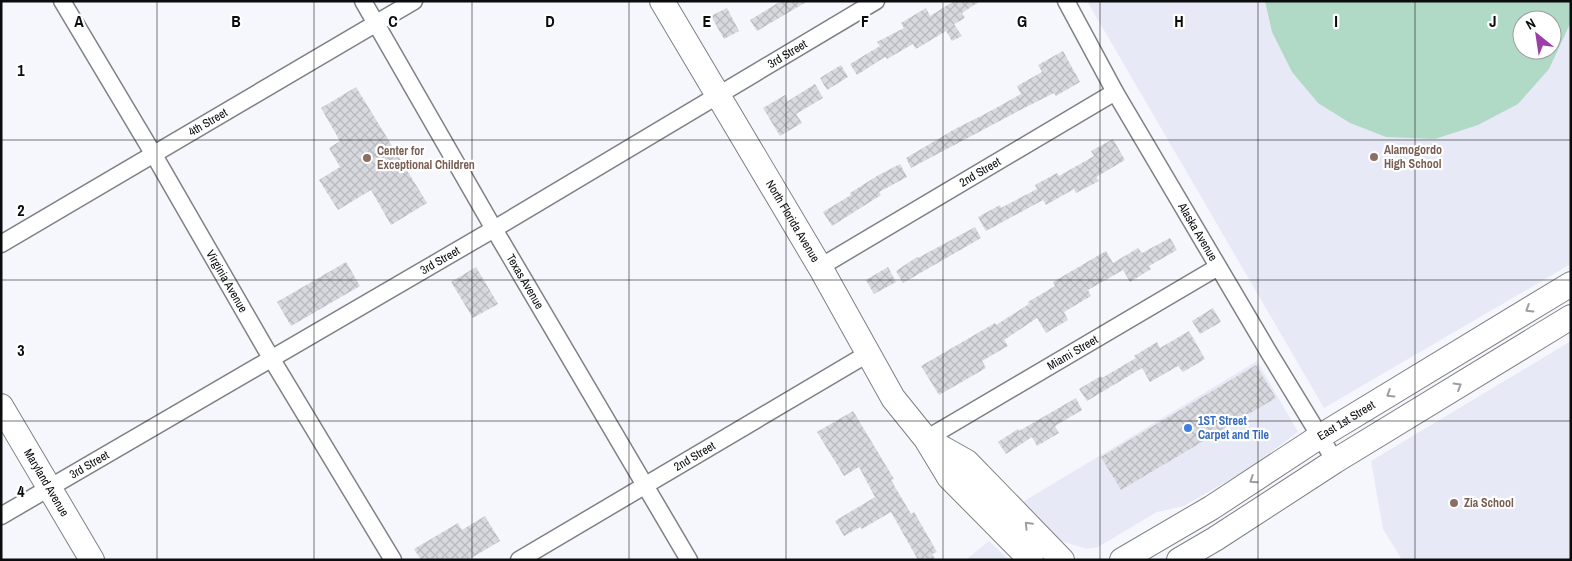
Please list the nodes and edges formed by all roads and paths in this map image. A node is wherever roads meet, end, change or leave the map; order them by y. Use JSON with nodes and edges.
{"nodes":[{"id":1,"x":62,"y":1,"type":"edge"},
{"id":2,"x":363,"y":1,"type":"edge"},
{"id":3,"x":414,"y":1,"type":"edge"},
{"id":4,"x":662,"y":1,"type":"edge"},
{"id":5,"x":876,"y":1,"type":"edge"},
{"id":6,"x":1066,"y":1,"type":"edge"},
{"id":7,"x":376,"y":23,"type":"junction"},
{"id":8,"x":1115,"y":92,"type":"junction"},
{"id":9,"x":717,"y":95,"type":"junction"},
{"id":10,"x":154,"y":155,"type":"junction"},
{"id":11,"x":494,"y":228,"type":"junction"},
{"id":12,"x":1,"y":244,"type":"edge"},
{"id":13,"x":820,"y":267,"type":"junction"},
{"id":14,"x":1218,"y":268,"type":"junction"},
{"id":15,"x":1571,"y":284,"type":"edge"},
{"id":16,"x":1571,"y":317,"type":"edge"},
{"id":17,"x":869,"y":352,"type":"junction"},
{"id":18,"x":271,"y":358,"type":"junction"},
{"id":19,"x":1,"y":406,"type":"edge"},
{"id":20,"x":1319,"y":437,"type":"junction"},
{"id":21,"x":926,"y":439,"type":"junction"},
{"id":22,"x":1335,"y":461,"type":"junction"},
{"id":23,"x":645,"y":485,"type":"junction"},
{"id":24,"x":50,"y":488,"type":"junction"},
{"id":25,"x":1,"y":516,"type":"edge"},
{"id":26,"x":1214,"y":539,"type":"junction"},
{"id":27,"x":92,"y":560,"type":"edge"},
{"id":28,"x":393,"y":560,"type":"edge"},
{"id":29,"x":519,"y":560,"type":"edge"},
{"id":30,"x":689,"y":560,"type":"edge"},
{"id":31,"x":1031,"y":560,"type":"edge"},
{"id":32,"x":1062,"y":560,"type":"edge"},
{"id":33,"x":1122,"y":560,"type":"edge"},
{"id":34,"x":1178,"y":560,"type":"edge"},
{"id":35,"x":1192,"y":560,"type":"edge"}],
"edges":[{"from":1,"to":10,"type":"street","name":"Virginia Avenue"},
{"from":2,"to":7,"type":"street","name":"Texas Avenue"},
{"from":3,"to":7,"type":"street","name":"4th Street"},
{"from":4,"to":9,"type":"main road","name":"North Florida Avenue"},
{"from":5,"to":9,"type":"street","name":"3rd Street"},
{"from":6,"to":8,"type":"street","name":"Alaska Avenue"},
{"from":7,"to":10,"type":"street","name":"4th Street"},
{"from":7,"to":11,"type":"street","name":"Texas Avenue"},
{"from":8,"to":13,"type":"street","name":"2nd Street"},
{"from":8,"to":14,"type":"street","name":"Alaska Avenue"},
{"from":9,"to":11,"type":"street","name":"3rd Street"},
{"from":9,"to":13,"type":"main road","name":"North Florida Avenue"},
{"from":10,"to":12,"type":"street","name":"4th Street"},
{"from":10,"to":18,"type":"street","name":"Virginia Avenue"},
{"from":11,"to":18,"type":"street","name":"3rd Street"},
{"from":11,"to":23,"type":"street","name":"Texas Avenue"},
{"from":13,"to":17,"type":"main road","name":"North Florida Avenue"},
{"from":14,"to":20,"type":"street","name":"Alaska Avenue"},
{"from":14,"to":21,"type":"street","name":"Miami Street"},
{"from":15,"to":20,"type":"main road","name":"East 1st Street","one_way":true},
{"from":22,"to":16,"type":"main road","one_way":true},
{"from":17,"to":21,"type":"main road","name":"North Florida Avenue"},
{"from":17,"to":23,"type":"street","name":"2nd Street"},
{"from":18,"to":24,"type":"street","name":"3rd Street"},
{"from":18,"to":28,"type":"street","name":"Virginia Avenue"},
{"from":19,"to":24,"type":"main road","name":"Maryland Avenue"},
{"from":20,"to":22,"type":"street","name":"Alaska Avenue"},
{"from":20,"to":33,"type":"main road","name":"East 1st Street","one_way":true},
{"from":21,"to":31,"type":"main road","name":"North Florida Avenue"},
{"from":32,"to":21,"type":"main road","name":"North Florida Avenue","one_way":true},
{"from":22,"to":26,"type":"main road"},
{"from":23,"to":29,"type":"street","name":"2nd Street"},
{"from":23,"to":30,"type":"street","name":"Texas Avenue"},
{"from":24,"to":25,"type":"street","name":"3rd Street"},
{"from":24,"to":27,"type":"main road","name":"Maryland Avenue"},
{"from":26,"to":34,"type":"main road"},
{"from":26,"to":35,"type":"main road"}]}
